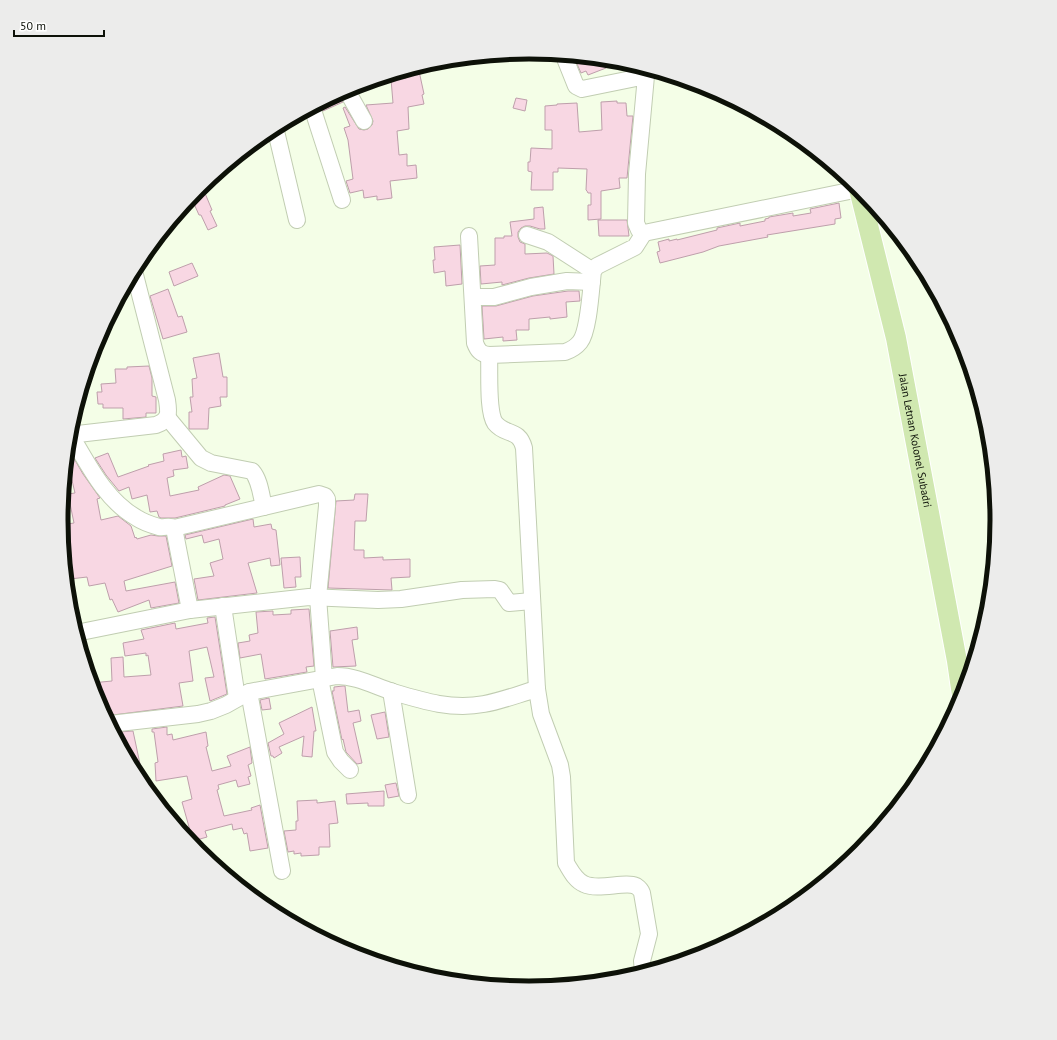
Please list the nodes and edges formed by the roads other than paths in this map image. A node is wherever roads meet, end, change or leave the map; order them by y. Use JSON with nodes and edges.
{"nodes":[{"id":1,"x":566,"y":61,"type":"edge"},
{"id":2,"x":641,"y":73,"type":"edge"},
{"id":3,"x":646,"y":74,"type":"edge"},
{"id":4,"x":350,"y":95,"type":"edge"},
{"id":5,"x":314,"y":113,"type":"edge"},
{"id":6,"x":364,"y":121,"type":"dead end"},
{"id":7,"x":277,"y":134,"type":"edge"},
{"id":8,"x":851,"y":191,"type":"edge"},
{"id":9,"x":342,"y":200,"type":"dead end"},
{"id":10,"x":862,"y":203,"type":"edge"},
{"id":11,"x":297,"y":220,"type":"dead end"},
{"id":12,"x":644,"y":233,"type":"junction"},
{"id":13,"x":527,"y":235,"type":"dead end"},
{"id":14,"x":469,"y":236,"type":"dead end"},
{"id":15,"x":593,"y":276,"type":"junction"},
{"id":16,"x":136,"y":278,"type":"edge"},
{"id":17,"x":472,"y":297,"type":"junction"},
{"id":18,"x":490,"y":355,"type":"junction"},
{"id":19,"x":167,"y":418,"type":"junction"},
{"id":20,"x":75,"y":434,"type":"edge"},
{"id":21,"x":74,"y":442,"type":"edge"},
{"id":22,"x":264,"y":507,"type":"junction"},
{"id":23,"x":174,"y":528,"type":"junction"},
{"id":24,"x":318,"y":597,"type":"junction"},
{"id":25,"x":532,"y":601,"type":"junction"},
{"id":26,"x":223,"y":606,"type":"junction"},
{"id":27,"x":190,"y":610,"type":"junction"},
{"id":28,"x":81,"y":632,"type":"edge"},
{"id":29,"x":322,"y":679,"type":"junction"},
{"id":30,"x":960,"y":681,"type":"edge"},
{"id":31,"x":537,"y":689,"type":"junction"},
{"id":32,"x":390,"y":691,"type":"junction"},
{"id":33,"x":243,"y":695,"type":"junction"},
{"id":34,"x":115,"y":723,"type":"edge"},
{"id":35,"x":350,"y":770,"type":"dead end"},
{"id":36,"x":408,"y":795,"type":"dead end"},
{"id":37,"x":282,"y":870,"type":"dead end"},
{"id":38,"x":643,"y":966,"type":"edge"}],
"edges":[{"from":1,"to":2,"type":"street"},
{"from":3,"to":12,"type":"street"},
{"from":4,"to":6,"type":"street"},
{"from":5,"to":9,"type":"street"},
{"from":7,"to":11,"type":"street"},
{"from":8,"to":12,"type":"street"},
{"from":10,"to":30,"type":"main road","name":"Jalan Letnan Kolonel Subadri"},
{"from":12,"to":15,"type":"street"},
{"from":13,"to":15,"type":"street"},
{"from":14,"to":17,"type":"street"},
{"from":15,"to":17,"type":"street"},
{"from":15,"to":18,"type":"street"},
{"from":16,"to":19,"type":"street"},
{"from":17,"to":18,"type":"street"},
{"from":18,"to":25,"type":"street"},
{"from":19,"to":20,"type":"street"},
{"from":19,"to":22,"type":"street"},
{"from":21,"to":23,"type":"street"},
{"from":22,"to":23,"type":"street"},
{"from":22,"to":24,"type":"street"},
{"from":23,"to":27,"type":"street"},
{"from":24,"to":25,"type":"street"},
{"from":24,"to":26,"type":"street"},
{"from":24,"to":29,"type":"street"},
{"from":25,"to":31,"type":"street"},
{"from":26,"to":27,"type":"street"},
{"from":26,"to":33,"type":"street"},
{"from":27,"to":28,"type":"street"},
{"from":29,"to":32,"type":"street"},
{"from":29,"to":33,"type":"street"},
{"from":29,"to":35,"type":"street"},
{"from":31,"to":32,"type":"street"},
{"from":31,"to":38,"type":"street"},
{"from":32,"to":36,"type":"street"},
{"from":33,"to":34,"type":"street"},
{"from":33,"to":37,"type":"street"}]}
